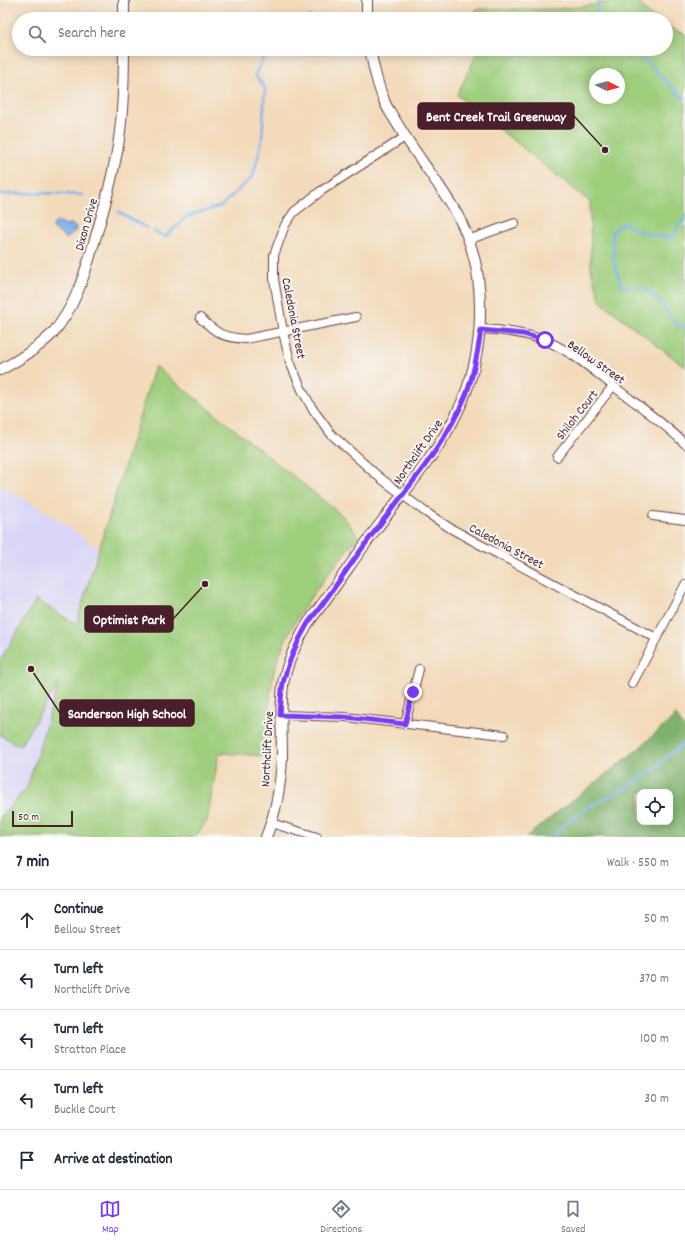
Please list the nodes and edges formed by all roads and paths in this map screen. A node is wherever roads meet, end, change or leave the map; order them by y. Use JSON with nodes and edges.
{"nodes":[{"id":1,"x":124,"y":0,"type":"edge"},
{"id":2,"x":367,"y":0,"type":"edge"},
{"id":3,"x":124,"y":12,"type":"edge"},
{"id":4,"x":367,"y":12,"type":"edge"},
{"id":5,"x":124,"y":56,"type":"edge"},
{"id":6,"x":372,"y":56,"type":"edge"},
{"id":7,"x":405,"y":137,"type":"junction"},
{"id":8,"x":515,"y":223,"type":"dead end"},
{"id":9,"x":468,"y":240,"type":"junction"},
{"id":10,"x":356,"y":317,"type":"dead end"},
{"id":11,"x":200,"y":318,"type":"dead end"},
{"id":12,"x":481,"y":330,"type":"junction"},
{"id":13,"x":283,"y":332,"type":"junction"},
{"id":14,"x":0,"y":370,"type":"edge"},
{"id":15,"x":613,"y":386,"type":"junction"},
{"id":16,"x":685,"y":444,"type":"edge"},
{"id":17,"x":557,"y":457,"type":"dead end"},
{"id":18,"x":403,"y":494,"type":"junction"},
{"id":19,"x":653,"y":516,"type":"dead end"},
{"id":20,"x":685,"y":520,"type":"edge"},
{"id":21,"x":685,"y":585,"type":"edge"},
{"id":22,"x":656,"y":638,"type":"junction"},
{"id":23,"x":419,"y":669,"type":"dead end"},
{"id":24,"x":632,"y":684,"type":"dead end"},
{"id":25,"x":280,"y":715,"type":"junction"},
{"id":26,"x":405,"y":724,"type":"junction"},
{"id":27,"x":504,"y":735,"type":"dead end"},
{"id":28,"x":271,"y":822,"type":"junction"},
{"id":29,"x":266,"y":837,"type":"edge"},
{"id":30,"x":317,"y":837,"type":"edge"}],
"edges":[{"from":1,"to":3,"type":"street"},
{"from":2,"to":4,"type":"street"},
{"from":5,"to":14,"type":"street","name":"Dixon Drive"},
{"from":6,"to":7,"type":"street","name":"Northclift Drive"},
{"from":7,"to":9,"type":"street","name":"Northclift Drive"},
{"from":7,"to":13,"type":"street","name":"Caledonia Street"},
{"from":8,"to":9,"type":"street"},
{"from":9,"to":12,"type":"street","name":"Northclift Drive"},
{"from":10,"to":13,"type":"street"},
{"from":11,"to":13,"type":"street"},
{"from":12,"to":15,"type":"street","name":"Bellow Street"},
{"from":12,"to":18,"type":"street","name":"Northclift Drive"},
{"from":13,"to":18,"type":"street","name":"Caledonia Street"},
{"from":15,"to":16,"type":"street","name":"Bellow Street"},
{"from":15,"to":17,"type":"street","name":"Shiloh Court"},
{"from":18,"to":22,"type":"street","name":"Caledonia Street"},
{"from":18,"to":25,"type":"street","name":"Northclift Drive"},
{"from":19,"to":20,"type":"street"},
{"from":21,"to":22,"type":"street"},
{"from":22,"to":24,"type":"street"},
{"from":23,"to":26,"type":"street"},
{"from":25,"to":26,"type":"street"},
{"from":25,"to":28,"type":"street","name":"Northclift Drive"},
{"from":26,"to":27,"type":"street"},
{"from":28,"to":29,"type":"street","name":"Northclift Drive"},
{"from":28,"to":30,"type":"street"}]}
